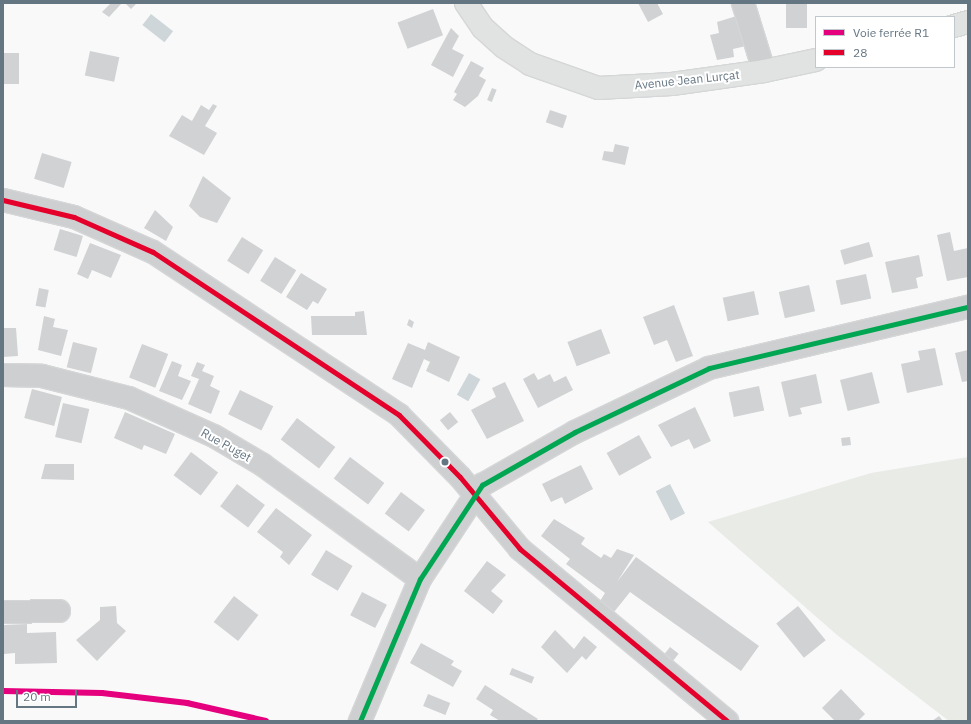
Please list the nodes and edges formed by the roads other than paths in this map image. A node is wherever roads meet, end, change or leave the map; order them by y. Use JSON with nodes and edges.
{"nodes":[{"id":1,"x":466,"y":3,"type":"edge"},
{"id":2,"x":743,"y":3,"type":"edge"},
{"id":3,"x":968,"y":22,"type":"edge"},
{"id":4,"x":955,"y":26,"type":"edge"},
{"id":5,"x":815,"y":60,"type":"edge"},
{"id":6,"x":764,"y":72,"type":"junction"},
{"id":7,"x":3,"y":200,"type":"edge"},
{"id":8,"x":968,"y":307,"type":"edge"},
{"id":9,"x":3,"y":375,"type":"edge"},
{"id":10,"x":476,"y":497,"type":"junction"},
{"id":11,"x":420,"y":579,"type":"junction"},
{"id":12,"x":59,"y":611,"type":"dead end"},
{"id":13,"x":3,"y":612,"type":"edge"},
{"id":14,"x":360,"y":721,"type":"edge"},
{"id":15,"x":727,"y":721,"type":"edge"}],
"edges":[{"from":1,"to":6,"type":"main road","name":"Avenue Jean Lurçat"},
{"from":2,"to":6,"type":"street"},
{"from":3,"to":4,"type":"main road"},
{"from":5,"to":6,"type":"main road","name":"Avenue Jean Lurçat"},
{"from":7,"to":10,"type":"street"},
{"from":8,"to":10,"type":"street"},
{"from":9,"to":11,"type":"street","name":"Rue Puget"},
{"from":10,"to":11,"type":"street"},
{"from":10,"to":15,"type":"street"},
{"from":11,"to":14,"type":"street"},
{"from":12,"to":13,"type":"street"}]}
